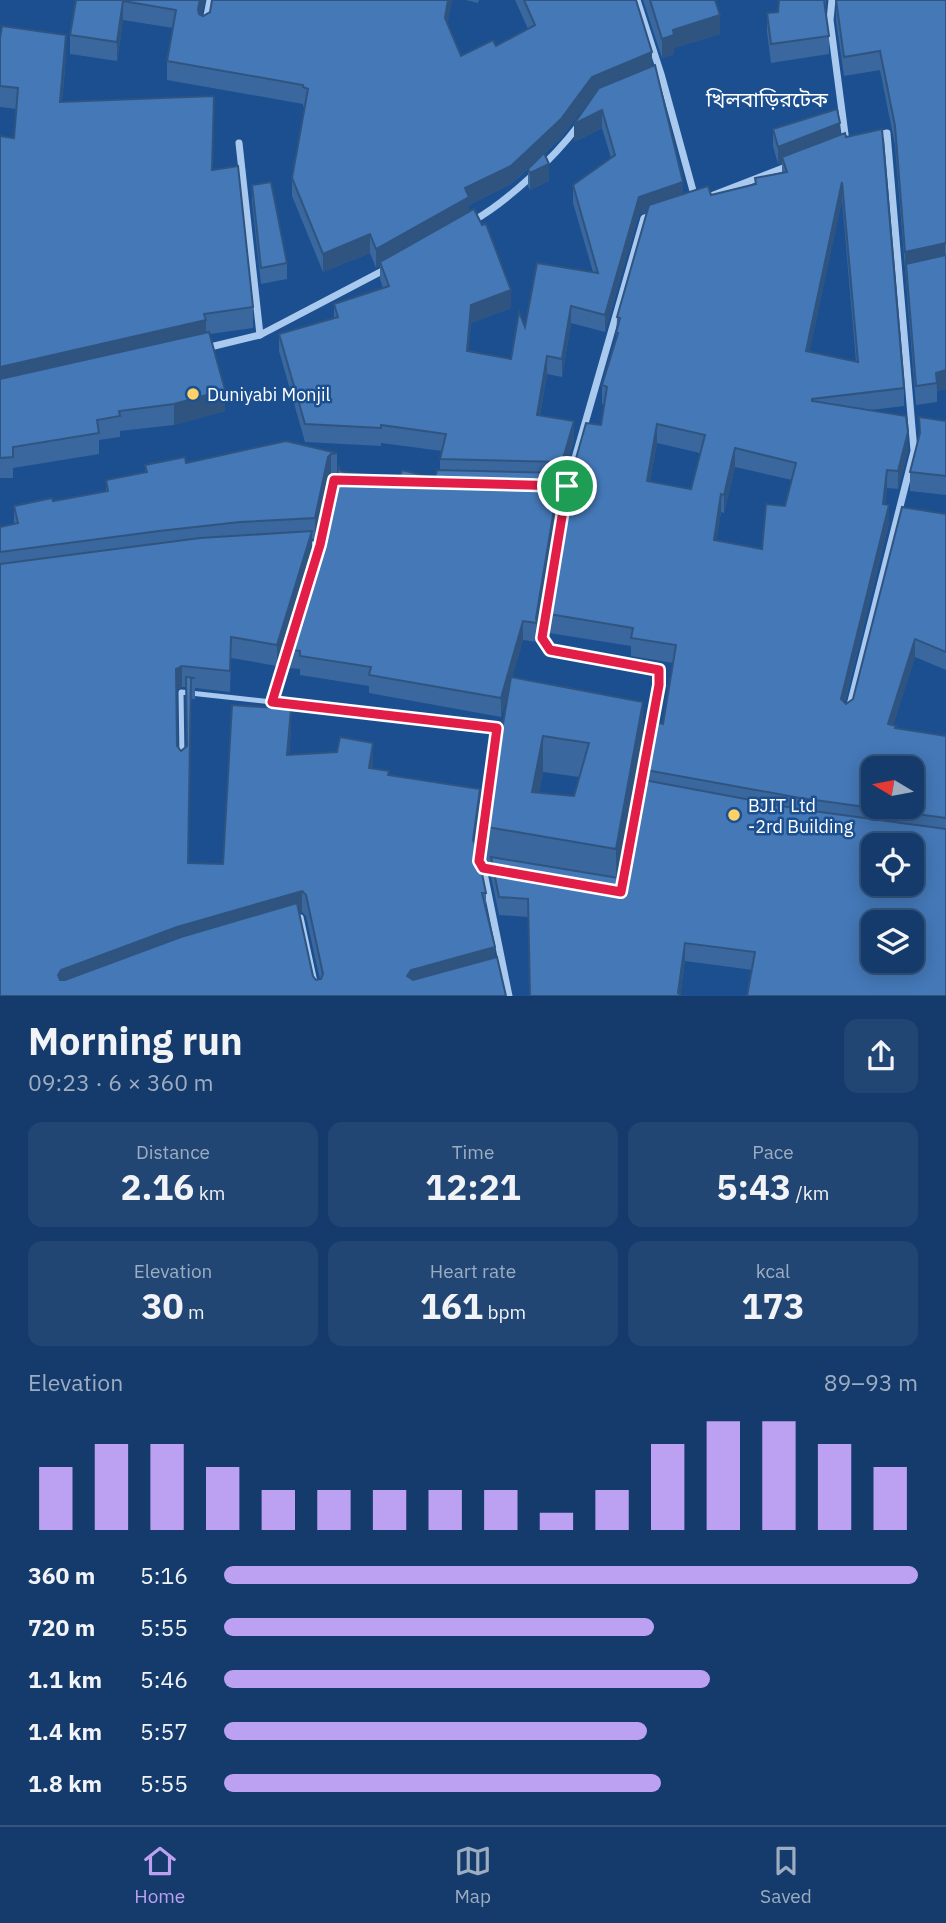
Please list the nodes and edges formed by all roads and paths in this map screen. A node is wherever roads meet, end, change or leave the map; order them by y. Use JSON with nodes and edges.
{"nodes":[{"id":1,"x":209,"y":0,"type":"edge"},
{"id":2,"x":637,"y":0,"type":"edge"},
{"id":3,"x":832,"y":0,"type":"edge"},
{"id":4,"x":205,"y":29,"type":"edge"},
{"id":5,"x":661,"y":74,"type":"junction"},
{"id":6,"x":650,"y":78,"type":"edge"},
{"id":7,"x":583,"y":118,"type":"edge"},
{"id":8,"x":867,"y":138,"type":"edge"},
{"id":9,"x":857,"y":141,"type":"edge"},
{"id":10,"x":239,"y":143,"type":"dead end"},
{"id":11,"x":846,"y":144,"type":"junction"},
{"id":12,"x":834,"y":149,"type":"edge"},
{"id":13,"x":797,"y":163,"type":"edge"},
{"id":14,"x":696,"y":202,"type":"junction"},
{"id":15,"x":683,"y":206,"type":"edge"},
{"id":16,"x":657,"y":214,"type":"edge"},
{"id":17,"x":469,"y":223,"type":"edge"},
{"id":18,"x":397,"y":263,"type":"edge"},
{"id":19,"x":911,"y":275,"type":"edge"},
{"id":20,"x":899,"y":278,"type":"junction"},
{"id":21,"x":260,"y":335,"type":"junction"},
{"id":22,"x":201,"y":349,"type":"edge"},
{"id":23,"x":347,"y":480,"type":"edge"},
{"id":24,"x":539,"y":485,"type":"edge"},
{"id":25,"x":567,"y":486,"type":"junction"},
{"id":26,"x":293,"y":545,"type":"edge"},
{"id":27,"x":320,"y":545,"type":"junction"},
{"id":28,"x":272,"y":702,"type":"junction"},
{"id":29,"x":847,"y":716,"type":"edge"},
{"id":30,"x":182,"y":767,"type":"edge"},
{"id":31,"x":638,"y":792,"type":"junction"},
{"id":32,"x":650,"y":795,"type":"edge"},
{"id":33,"x":483,"y":868,"type":"junction"},
{"id":34,"x":511,"y":873,"type":"edge"},
{"id":35,"x":607,"y":889,"type":"edge"},
{"id":36,"x":289,"y":921,"type":"edge"},
{"id":37,"x":503,"y":971,"type":"junction"},
{"id":38,"x":490,"y":975,"type":"edge"},
{"id":39,"x":318,"y":996,"type":"edge"},
{"id":40,"x":509,"y":996,"type":"edge"}],
"edges":[{"from":1,"to":4,"type":"street"},
{"from":2,"to":5,"type":"street"},
{"from":3,"to":11,"type":"street"},
{"from":5,"to":6,"type":"street"},
{"from":5,"to":14,"type":"street"},
{"from":7,"to":17,"type":"street"},
{"from":8,"to":20,"type":"street"},
{"from":9,"to":11,"type":"street"},
{"from":10,"to":21,"type":"street"},
{"from":11,"to":12,"type":"street"},
{"from":13,"to":14,"type":"street"},
{"from":14,"to":15,"type":"street"},
{"from":16,"to":25,"type":"street"},
{"from":18,"to":21,"type":"street"},
{"from":19,"to":20,"type":"street"},
{"from":20,"to":29,"type":"street"},
{"from":21,"to":22,"type":"street"},
{"from":23,"to":27,"type":"street"},
{"from":24,"to":25,"type":"street"},
{"from":25,"to":31,"type":"street"},
{"from":26,"to":27,"type":"street"},
{"from":27,"to":28,"type":"street"},
{"from":28,"to":30,"type":"lane"},
{"from":28,"to":33,"type":"street"},
{"from":31,"to":32,"type":"lane"},
{"from":31,"to":35,"type":"street"},
{"from":33,"to":34,"type":"street"},
{"from":33,"to":37,"type":"street"},
{"from":36,"to":39,"type":"lane"},
{"from":37,"to":38,"type":"lane"},
{"from":37,"to":40,"type":"street"}]}
